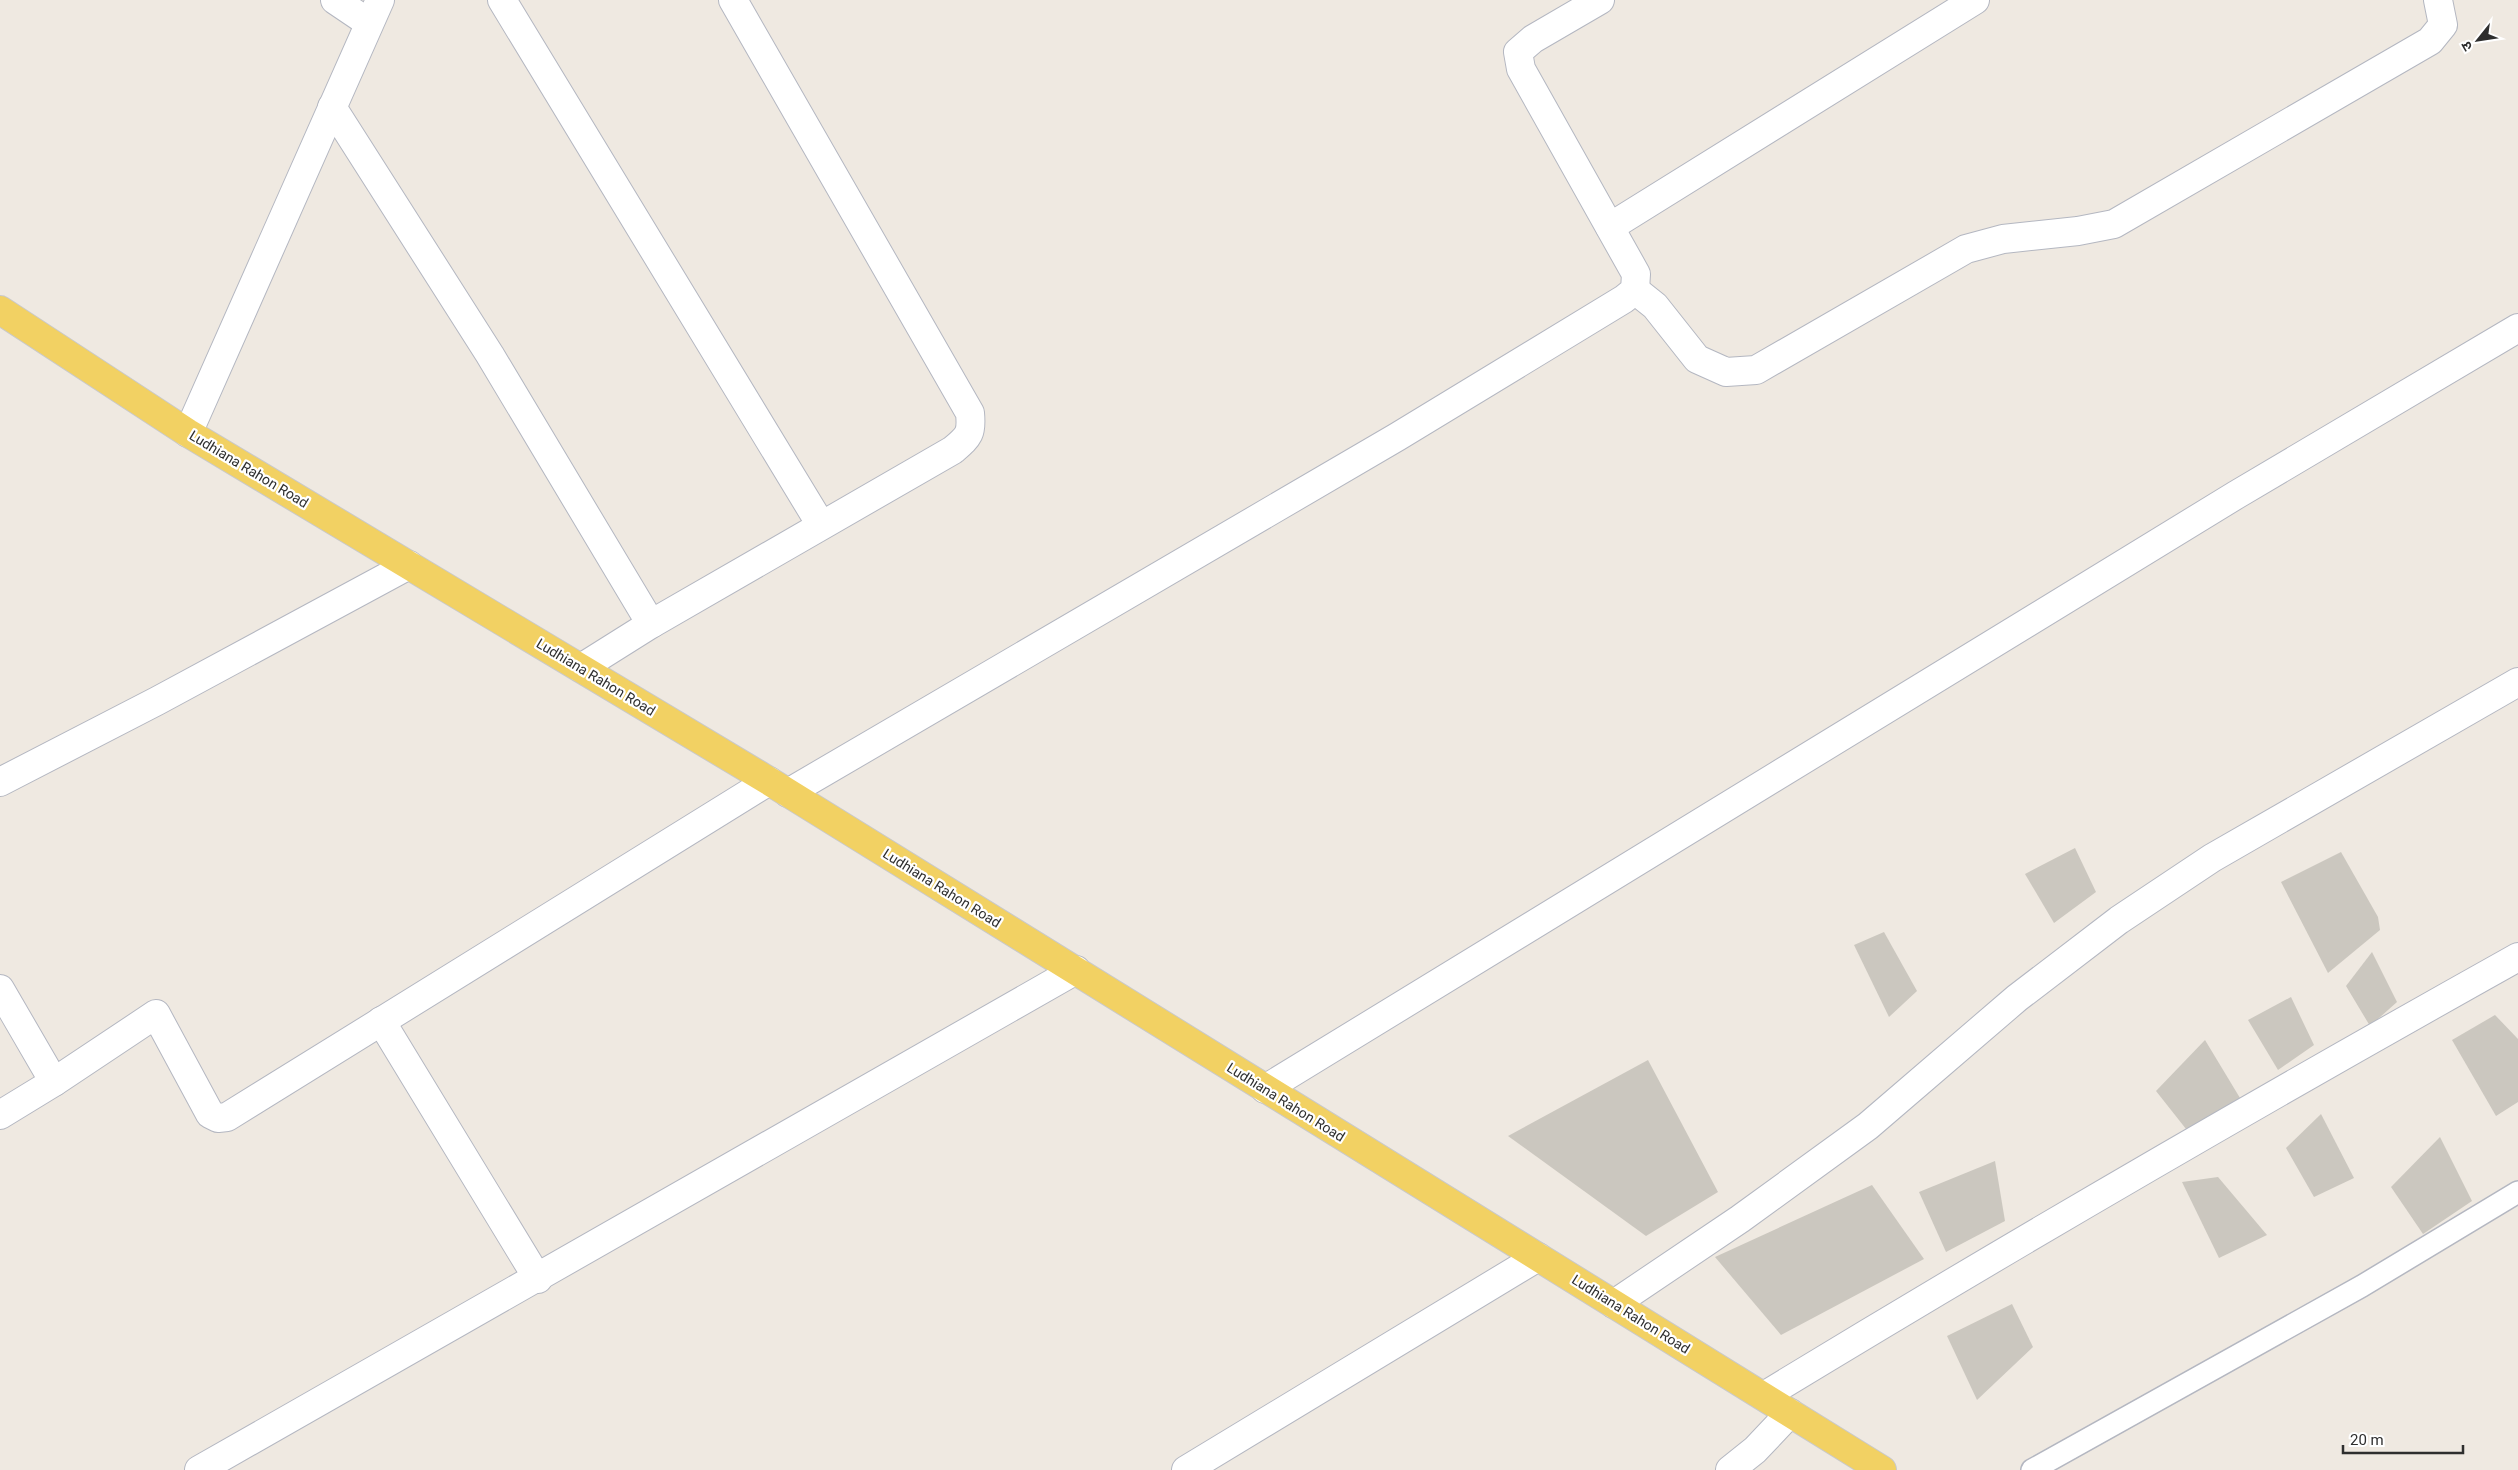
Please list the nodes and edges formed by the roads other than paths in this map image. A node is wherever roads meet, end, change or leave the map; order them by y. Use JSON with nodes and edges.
{"nodes":[{"id":1,"x":335,"y":0,"type":"edge"},
{"id":2,"x":502,"y":0,"type":"edge"},
{"id":3,"x":733,"y":0,"type":"edge"},
{"id":4,"x":1600,"y":0,"type":"edge"},
{"id":5,"x":1975,"y":0,"type":"edge"},
{"id":6,"x":2438,"y":0,"type":"edge"},
{"id":7,"x":374,"y":12,"type":"edge"},
{"id":8,"x":332,"y":108,"type":"junction"},
{"id":9,"x":1610,"y":227,"type":"junction"},
{"id":10,"x":1635,"y":290,"type":"junction"},
{"id":11,"x":0,"y":310,"type":"edge"},
{"id":12,"x":2518,"y":328,"type":"edge"},
{"id":13,"x":188,"y":433,"type":"junction"},
{"id":14,"x":821,"y":524,"type":"junction"},
{"id":15,"x":409,"y":565,"type":"junction"},
{"id":16,"x":651,"y":624,"type":"junction"},
{"id":17,"x":581,"y":668,"type":"junction"},
{"id":18,"x":2518,"y":682,"type":"edge"},
{"id":19,"x":0,"y":782,"type":"edge"},
{"id":20,"x":779,"y":787,"type":"junction"},
{"id":21,"x":2518,"y":957,"type":"edge"},
{"id":22,"x":1076,"y":970,"type":"junction"},
{"id":23,"x":0,"y":989,"type":"edge"},
{"id":24,"x":381,"y":1021,"type":"junction"},
{"id":25,"x":54,"y":1082,"type":"junction"},
{"id":26,"x":1265,"y":1089,"type":"junction"},
{"id":27,"x":0,"y":1115,"type":"edge"},
{"id":28,"x":2518,"y":1192,"type":"edge"},
{"id":29,"x":1538,"y":1257,"type":"junction"},
{"id":30,"x":538,"y":1279,"type":"junction"},
{"id":31,"x":1614,"y":1304,"type":"junction"},
{"id":32,"x":1764,"y":1396,"type":"junction"},
{"id":33,"x":1790,"y":1413,"type":"junction"},
{"id":34,"x":199,"y":1470,"type":"edge"},
{"id":35,"x":1186,"y":1470,"type":"edge"},
{"id":36,"x":1730,"y":1470,"type":"edge"},
{"id":37,"x":1882,"y":1470,"type":"edge"},
{"id":38,"x":2032,"y":1470,"type":"edge"}],
"edges":[{"from":1,"to":7,"type":"street"},
{"from":2,"to":14,"type":"street"},
{"from":3,"to":14,"type":"street"},
{"from":4,"to":9,"type":"street"},
{"from":5,"to":9,"type":"street"},
{"from":6,"to":10,"type":"street"},
{"from":7,"to":8,"type":"street"},
{"from":8,"to":13,"type":"street"},
{"from":8,"to":16,"type":"street"},
{"from":9,"to":10,"type":"street"},
{"from":10,"to":20,"type":"street"},
{"from":11,"to":13,"type":"main road","name":"Ludhiana Rahon Road"},
{"from":12,"to":26,"type":"street"},
{"from":13,"to":15,"type":"main road","name":"Ludhiana Rahon Road"},
{"from":14,"to":16,"type":"street"},
{"from":15,"to":17,"type":"main road","name":"Ludhiana Rahon Road"},
{"from":15,"to":19,"type":"street"},
{"from":16,"to":17,"type":"street"},
{"from":17,"to":20,"type":"main road","name":"Ludhiana Rahon Road"},
{"from":18,"to":31,"type":"street"},
{"from":20,"to":22,"type":"main road","name":"Ludhiana Rahon Road"},
{"from":20,"to":24,"type":"street"},
{"from":21,"to":32,"type":"street"},
{"from":22,"to":26,"type":"main road","name":"Ludhiana Rahon Road"},
{"from":22,"to":30,"type":"street"},
{"from":23,"to":25,"type":"street"},
{"from":24,"to":25,"type":"street"},
{"from":24,"to":30,"type":"street"},
{"from":25,"to":27,"type":"street"},
{"from":26,"to":29,"type":"main road","name":"Ludhiana Rahon Road"},
{"from":28,"to":38,"type":"lane"},
{"from":29,"to":31,"type":"main road","name":"Ludhiana Rahon Road"},
{"from":29,"to":35,"type":"street"},
{"from":30,"to":34,"type":"street"},
{"from":31,"to":32,"type":"main road","name":"Ludhiana Rahon Road"},
{"from":32,"to":33,"type":"main road","name":"Ludhiana Rahon Road"},
{"from":33,"to":36,"type":"street"},
{"from":33,"to":37,"type":"main road","name":"Ludhiana Rahon Road"}]}
